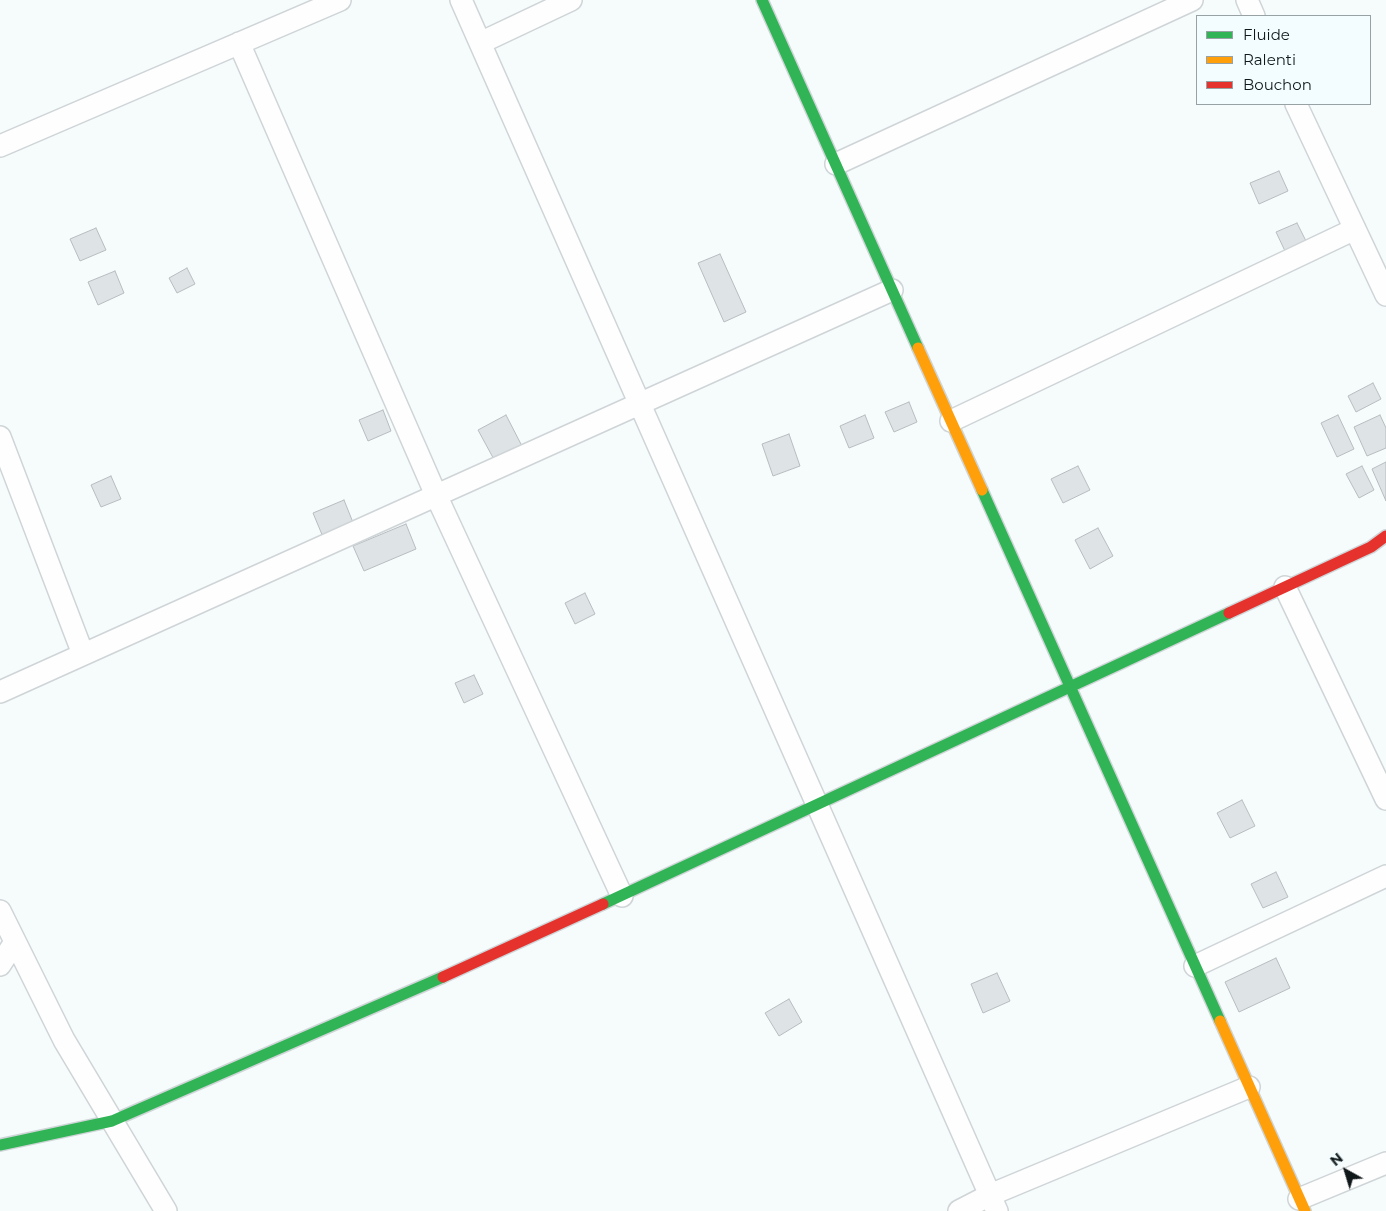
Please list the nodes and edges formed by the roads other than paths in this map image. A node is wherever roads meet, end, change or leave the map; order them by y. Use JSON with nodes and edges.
{"nodes":[{"id":1,"x":340,"y":0,"type":"edge"},
{"id":2,"x":461,"y":0,"type":"edge"},
{"id":3,"x":571,"y":0,"type":"edge"},
{"id":4,"x":762,"y":0,"type":"edge"},
{"id":5,"x":1192,"y":0,"type":"edge"},
{"id":6,"x":1246,"y":0,"type":"edge"},
{"id":7,"x":1254,"y":15,"type":"edge"},
{"id":8,"x":239,"y":43,"type":"junction"},
{"id":9,"x":480,"y":43,"type":"junction"},
{"id":10,"x":1296,"y":105,"type":"edge"},
{"id":11,"x":0,"y":146,"type":"edge"},
{"id":12,"x":836,"y":164,"type":"junction"},
{"id":13,"x":1355,"y":230,"type":"junction"},
{"id":14,"x":892,"y":290,"type":"junction"},
{"id":15,"x":1386,"y":295,"type":"edge"},
{"id":16,"x":640,"y":404,"type":"junction"},
{"id":17,"x":951,"y":421,"type":"junction"},
{"id":18,"x":0,"y":436,"type":"edge"},
{"id":19,"x":436,"y":495,"type":"junction"},
{"id":20,"x":1386,"y":536,"type":"edge"},
{"id":21,"x":1285,"y":587,"type":"junction"},
{"id":22,"x":83,"y":654,"type":"junction"},
{"id":23,"x":1070,"y":687,"type":"junction"},
{"id":24,"x":0,"y":692,"type":"edge"},
{"id":25,"x":1386,"y":799,"type":"edge"},
{"id":26,"x":817,"y":805,"type":"junction"},
{"id":27,"x":1386,"y":876,"type":"edge"},
{"id":28,"x":622,"y":896,"type":"junction"},
{"id":29,"x":0,"y":911,"type":"edge"},
{"id":30,"x":15,"y":942,"type":"junction"},
{"id":31,"x":0,"y":965,"type":"edge"},
{"id":32,"x":1195,"y":966,"type":"junction"},
{"id":33,"x":1249,"y":1087,"type":"junction"},
{"id":34,"x":112,"y":1121,"type":"junction"},
{"id":35,"x":0,"y":1144,"type":"edge"},
{"id":36,"x":1386,"y":1163,"type":"edge"},
{"id":37,"x":994,"y":1203,"type":"edge"},
{"id":38,"x":1302,"y":1205,"type":"edge"},
{"id":39,"x":166,"y":1211,"type":"edge"},
{"id":40,"x":960,"y":1211,"type":"edge"}],
"edges":[{"from":1,"to":8,"type":"street"},
{"from":2,"to":9,"type":"street"},
{"from":3,"to":9,"type":"street"},
{"from":4,"to":12,"type":"street"},
{"from":5,"to":12,"type":"street"},
{"from":6,"to":7,"type":"street"},
{"from":8,"to":11,"type":"street"},
{"from":8,"to":19,"type":"street"},
{"from":9,"to":16,"type":"street"},
{"from":10,"to":13,"type":"street"},
{"from":12,"to":14,"type":"street"},
{"from":13,"to":15,"type":"street"},
{"from":13,"to":17,"type":"street"},
{"from":14,"to":16,"type":"street"},
{"from":14,"to":17,"type":"street"},
{"from":16,"to":19,"type":"street"},
{"from":16,"to":26,"type":"street"},
{"from":17,"to":23,"type":"street"},
{"from":18,"to":22,"type":"street"},
{"from":19,"to":22,"type":"street"},
{"from":19,"to":28,"type":"street"},
{"from":20,"to":21,"type":"street"},
{"from":21,"to":23,"type":"street"},
{"from":21,"to":25,"type":"street"},
{"from":22,"to":24,"type":"street"},
{"from":23,"to":26,"type":"street"},
{"from":23,"to":32,"type":"street"},
{"from":26,"to":28,"type":"street"},
{"from":26,"to":37,"type":"street"},
{"from":27,"to":32,"type":"street"},
{"from":28,"to":34,"type":"street"},
{"from":29,"to":30,"type":"street"},
{"from":30,"to":31,"type":"street"},
{"from":30,"to":34,"type":"street"},
{"from":32,"to":33,"type":"street"},
{"from":33,"to":37,"type":"street"},
{"from":33,"to":38,"type":"street"},
{"from":34,"to":35,"type":"street"},
{"from":34,"to":39,"type":"street"},
{"from":36,"to":38,"type":"street"},
{"from":37,"to":40,"type":"street"}]}
